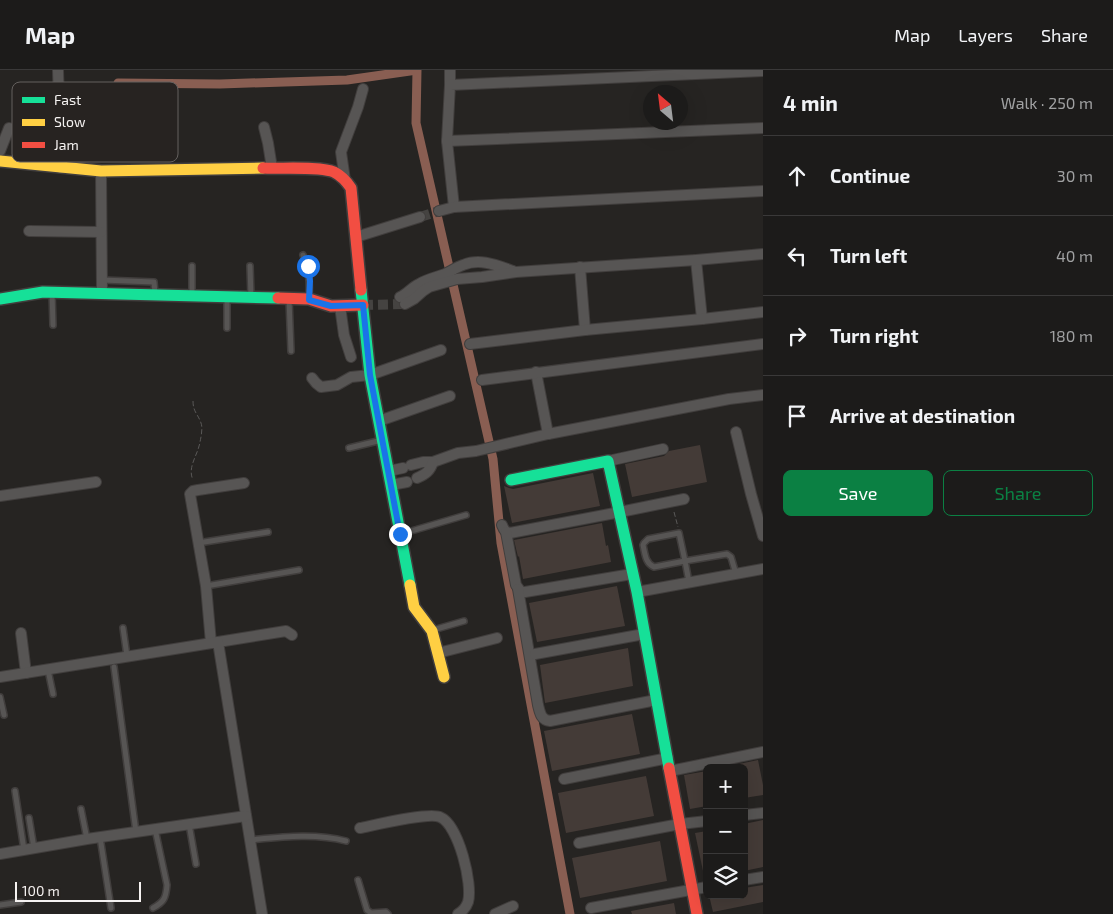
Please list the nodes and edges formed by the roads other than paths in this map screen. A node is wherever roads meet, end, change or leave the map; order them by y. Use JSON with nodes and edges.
{"nodes":[{"id":1,"x":450,"y":70,"type":"edge"},
{"id":2,"x":763,"y":71,"type":"edge"},
{"id":3,"x":450,"y":85,"type":"junction"},
{"id":4,"x":363,"y":88,"type":"dead end"},
{"id":5,"x":264,"y":127,"type":"dead end"},
{"id":6,"x":9,"y":128,"type":"dead end"},
{"id":7,"x":763,"y":128,"type":"edge"},
{"id":8,"x":447,"y":141,"type":"junction"},
{"id":9,"x":0,"y":151,"type":"edge"},
{"id":10,"x":0,"y":161,"type":"edge"},
{"id":11,"x":61,"y":162,"type":"edge"},
{"id":12,"x":61,"y":168,"type":"junction"},
{"id":13,"x":272,"y":168,"type":"junction"},
{"id":14,"x":101,"y":171,"type":"junction"},
{"id":15,"x":345,"y":180,"type":"junction"},
{"id":16,"x":763,"y":190,"type":"edge"},
{"id":17,"x":454,"y":207,"type":"junction"},
{"id":18,"x":439,"y":211,"type":"tunnel mouth"},
{"id":19,"x":420,"y":217,"type":"tunnel mouth"},
{"id":20,"x":28,"y":231,"type":"dead end"},
{"id":21,"x":101,"y":232,"type":"junction"},
{"id":22,"x":356,"y":237,"type":"junction"},
{"id":23,"x":763,"y":254,"type":"edge"},
{"id":24,"x":303,"y":255,"type":"dead end"},
{"id":25,"x":696,"y":260,"type":"junction"},
{"id":26,"x":192,"y":266,"type":"dead end"},
{"id":27,"x":250,"y":266,"type":"dead end"},
{"id":28,"x":580,"y":267,"type":"junction"},
{"id":29,"x":516,"y":272,"type":"junction"},
{"id":30,"x":455,"y":275,"type":"junction"},
{"id":31,"x":102,"y":280,"type":"junction"},
{"id":32,"x":52,"y":292,"type":"junction"},
{"id":33,"x":102,"y":294,"type":"junction"},
{"id":34,"x":155,"y":295,"type":"junction"},
{"id":35,"x":192,"y":296,"type":"junction"},
{"id":36,"x":227,"y":297,"type":"junction"},
{"id":37,"x":251,"y":298,"type":"junction"},
{"id":38,"x":0,"y":299,"type":"edge"},
{"id":39,"x":289,"y":299,"type":"junction"},
{"id":40,"x":309,"y":300,"type":"junction"},
{"id":41,"x":402,"y":300,"type":"tunnel mouth"},
{"id":42,"x":363,"y":305,"type":"junction"},
{"id":43,"x":340,"y":306,"type":"junction"},
{"id":44,"x":763,"y":312,"type":"edge"},
{"id":45,"x":702,"y":319,"type":"junction"},
{"id":46,"x":53,"y":325,"type":"dead end"},
{"id":47,"x":227,"y":328,"type":"dead end"},
{"id":48,"x":585,"y":330,"type":"junction"},
{"id":49,"x":470,"y":344,"type":"dead end"},
{"id":50,"x":763,"y":344,"type":"edge"},
{"id":51,"x":441,"y":350,"type":"dead end"},
{"id":52,"x":291,"y":351,"type":"dead end"},
{"id":53,"x":351,"y":357,"type":"dead end"},
{"id":54,"x":536,"y":372,"type":"junction"},
{"id":55,"x":370,"y":375,"type":"junction"},
{"id":56,"x":312,"y":378,"type":"dead end"},
{"id":57,"x":482,"y":380,"type":"dead end"},
{"id":58,"x":763,"y":394,"type":"edge"},
{"id":59,"x":450,"y":396,"type":"dead end"},
{"id":60,"x":379,"y":421,"type":"junction"},
{"id":61,"x":736,"y":432,"type":"dead end"},
{"id":62,"x":548,"y":434,"type":"junction"},
{"id":63,"x":383,"y":439,"type":"junction"},
{"id":64,"x":349,"y":448,"type":"dead end"},
{"id":65,"x":664,"y":449,"type":"dead end"},
{"id":66,"x":433,"y":462,"type":"junction"},
{"id":67,"x":608,"y":462,"type":"junction"},
{"id":68,"x":389,"y":471,"type":"junction"},
{"id":69,"x":511,"y":480,"type":"dead end"},
{"id":70,"x":96,"y":482,"type":"dead end"},
{"id":71,"x":244,"y":484,"type":"dead end"},
{"id":72,"x":391,"y":486,"type":"junction"},
{"id":73,"x":0,"y":496,"type":"edge"},
{"id":74,"x":684,"y":499,"type":"dead end"},
{"id":75,"x":620,"y":512,"type":"junction"},
{"id":76,"x":466,"y":515,"type":"dead end"},
{"id":77,"x":268,"y":532,"type":"dead end"},
{"id":78,"x":400,"y":534,"type":"junction"},
{"id":79,"x":763,"y":536,"type":"edge"},
{"id":80,"x":198,"y":543,"type":"junction"},
{"id":81,"x":685,"y":560,"type":"junction"},
{"id":82,"x":763,"y":568,"type":"edge"},
{"id":83,"x":299,"y":570,"type":"dead end"},
{"id":84,"x":632,"y":574,"type":"junction"},
{"id":85,"x":736,"y":574,"type":"junction"},
{"id":86,"x":689,"y":582,"type":"junction"},
{"id":87,"x":206,"y":586,"type":"junction"},
{"id":88,"x":518,"y":589,"type":"junction"},
{"id":89,"x":636,"y":592,"type":"junction"},
{"id":90,"x":464,"y":621,"type":"dead end"},
{"id":91,"x":123,"y":628,"type":"dead end"},
{"id":92,"x":432,"y":631,"type":"junction"},
{"id":93,"x":21,"y":633,"type":"dead end"},
{"id":94,"x":644,"y":634,"type":"junction"},
{"id":95,"x":292,"y":635,"type":"dead end"},
{"id":96,"x":497,"y":638,"type":"dead end"},
{"id":97,"x":214,"y":642,"type":"junction"},
{"id":98,"x":438,"y":653,"type":"junction"},
{"id":99,"x":536,"y":654,"type":"dead end"},
{"id":100,"x":127,"y":656,"type":"junction"},
{"id":101,"x":114,"y":666,"type":"dead end"},
{"id":102,"x":48,"y":669,"type":"junction"},
{"id":103,"x":26,"y":673,"type":"junction"},
{"id":104,"x":444,"y":676,"type":"dead end"},
{"id":105,"x":0,"y":677,"type":"edge"},
{"id":106,"x":53,"y":694,"type":"dead end"},
{"id":107,"x":0,"y":697,"type":"edge"},
{"id":108,"x":656,"y":700,"type":"junction"},
{"id":109,"x":4,"y":715,"type":"dead end"},
{"id":110,"x":763,"y":752,"type":"edge"},
{"id":111,"x":668,"y":758,"type":"junction"},
{"id":112,"x":670,"y":771,"type":"junction"},
{"id":113,"x":564,"y":779,"type":"dead end"},
{"id":114,"x":14,"y":791,"type":"dead end"},
{"id":115,"x":81,"y":810,"type":"dead end"},
{"id":116,"x":763,"y":812,"type":"edge"},
{"id":117,"x":748,"y":814,"type":"edge"},
{"id":118,"x":246,"y":816,"type":"junction"},
{"id":119,"x":29,"y":818,"type":"dead end"},
{"id":120,"x":703,"y":821,"type":"edge"},
{"id":121,"x":189,"y":824,"type":"junction"},
{"id":122,"x":680,"y":824,"type":"junction"},
{"id":123,"x":360,"y":828,"type":"dead end"},
{"id":124,"x":155,"y":830,"type":"junction"},
{"id":125,"x":136,"y":832,"type":"junction"},
{"id":126,"x":100,"y":837,"type":"junction"},
{"id":127,"x":87,"y":839,"type":"junction"},
{"id":128,"x":250,"y":840,"type":"junction"},
{"id":129,"x":346,"y":841,"type":"dead end"},
{"id":130,"x":579,"y":843,"type":"dead end"},
{"id":131,"x":29,"y":849,"type":"junction"},
{"id":132,"x":0,"y":854,"type":"edge"},
{"id":133,"x":196,"y":864,"type":"dead end"},
{"id":134,"x":763,"y":877,"type":"edge"},
{"id":135,"x":748,"y":879,"type":"edge"},
{"id":136,"x":358,"y":880,"type":"dead end"},
{"id":137,"x":703,"y":888,"type":"edge"},
{"id":138,"x":692,"y":890,"type":"junction"},
{"id":139,"x":21,"y":902,"type":"dead end"},
{"id":140,"x":0,"y":905,"type":"edge"},
{"id":141,"x":513,"y":906,"type":"dead end"},
{"id":142,"x":111,"y":908,"type":"dead end"},
{"id":143,"x":153,"y":908,"type":"dead end"},
{"id":144,"x":591,"y":908,"type":"dead end"},
{"id":145,"x":462,"y":913,"type":"edge"},
{"id":146,"x":262,"y":914,"type":"edge"},
{"id":147,"x":388,"y":914,"type":"edge"},
{"id":148,"x":495,"y":914,"type":"edge"},
{"id":149,"x":697,"y":914,"type":"edge"}],
"edges":[{"from":1,"to":3,"type":"street"},
{"from":2,"to":3,"type":"street"},
{"from":3,"to":8,"type":"street"},
{"from":4,"to":15,"type":"street"},
{"from":5,"to":13,"type":"street"},
{"from":6,"to":9,"type":"street"},
{"from":7,"to":8,"type":"street"},
{"from":8,"to":17,"type":"street"},
{"from":10,"to":12,"type":"street"},
{"from":11,"to":12,"type":"street"},
{"from":12,"to":14,"type":"street"},
{"from":13,"to":14,"type":"street"},
{"from":13,"to":15,"type":"street"},
{"from":14,"to":21,"type":"street"},
{"from":15,"to":22,"type":"street"},
{"from":16,"to":17,"type":"street"},
{"from":17,"to":18,"type":"street"},
{"from":19,"to":22,"type":"street"},
{"from":20,"to":21,"type":"street"},
{"from":21,"to":31,"type":"street"},
{"from":22,"to":42,"type":"street"},
{"from":23,"to":25,"type":"street"},
{"from":24,"to":40,"type":"lane"},
{"from":25,"to":28,"type":"street"},
{"from":25,"to":45,"type":"street"},
{"from":26,"to":35,"type":"lane"},
{"from":27,"to":37,"type":"lane"},
{"from":28,"to":29,"type":"street"},
{"from":28,"to":48,"type":"street"},
{"from":29,"to":30,"type":"street"},
{"from":29,"to":30,"type":"street"},
{"from":30,"to":41,"type":"street"},
{"from":31,"to":33,"type":"street"},
{"from":31,"to":34,"type":"lane"},
{"from":32,"to":33,"type":"street"},
{"from":32,"to":38,"type":"street"},
{"from":32,"to":46,"type":"lane"},
{"from":33,"to":34,"type":"street"},
{"from":34,"to":35,"type":"street"},
{"from":35,"to":36,"type":"street"},
{"from":36,"to":37,"type":"street"},
{"from":36,"to":47,"type":"lane"},
{"from":37,"to":39,"type":"street"},
{"from":39,"to":40,"type":"street"},
{"from":39,"to":52,"type":"lane"},
{"from":40,"to":43,"type":"street"},
{"from":42,"to":43,"type":"street"},
{"from":42,"to":55,"type":"street"},
{"from":43,"to":53,"type":"street"},
{"from":44,"to":45,"type":"street"},
{"from":45,"to":48,"type":"street"},
{"from":48,"to":49,"type":"street"},
{"from":50,"to":54,"type":"street"},
{"from":51,"to":55,"type":"street"},
{"from":54,"to":57,"type":"street"},
{"from":54,"to":62,"type":"street"},
{"from":55,"to":56,"type":"street"},
{"from":55,"to":60,"type":"street"},
{"from":58,"to":62,"type":"street"},
{"from":59,"to":60,"type":"street"},
{"from":60,"to":63,"type":"street"},
{"from":61,"to":79,"type":"street"},
{"from":62,"to":66,"type":"street"},
{"from":63,"to":64,"type":"lane"},
{"from":63,"to":68,"type":"street"},
{"from":65,"to":67,"type":"street"},
{"from":66,"to":68,"type":"street"},
{"from":66,"to":72,"type":"street"},
{"from":67,"to":69,"type":"street"},
{"from":67,"to":75,"type":"street"},
{"from":68,"to":72,"type":"street"},
{"from":70,"to":73,"type":"street"},
{"from":71,"to":80,"type":"street"},
{"from":72,"to":78,"type":"street"},
{"from":74,"to":75,"type":"street"},
{"from":75,"to":84,"type":"street"},
{"from":75,"to":88,"type":"street"},
{"from":76,"to":78,"type":"lane"},
{"from":77,"to":80,"type":"lane"},
{"from":78,"to":92,"type":"street"},
{"from":80,"to":87,"type":"street"},
{"from":81,"to":81,"type":"lane"},
{"from":81,"to":85,"type":"lane"},
{"from":81,"to":86,"type":"lane"},
{"from":82,"to":85,"type":"street"},
{"from":83,"to":87,"type":"lane"},
{"from":84,"to":88,"type":"street"},
{"from":84,"to":89,"type":"street"},
{"from":85,"to":86,"type":"street"},
{"from":86,"to":89,"type":"street"},
{"from":87,"to":97,"type":"street"},
{"from":88,"to":108,"type":"street"},
{"from":89,"to":94,"type":"street"},
{"from":90,"to":92,"type":"lane"},
{"from":91,"to":100,"type":"lane"},
{"from":92,"to":98,"type":"street"},
{"from":93,"to":103,"type":"street"},
{"from":94,"to":99,"type":"street"},
{"from":94,"to":108,"type":"street"},
{"from":95,"to":97,"type":"street"},
{"from":96,"to":98,"type":"street"},
{"from":97,"to":100,"type":"street"},
{"from":97,"to":118,"type":"street"},
{"from":98,"to":104,"type":"street"},
{"from":100,"to":102,"type":"street"},
{"from":101,"to":125,"type":"lane"},
{"from":102,"to":103,"type":"street"},
{"from":102,"to":106,"type":"lane"},
{"from":103,"to":105,"type":"street"},
{"from":107,"to":109,"type":"lane"},
{"from":108,"to":111,"type":"street"},
{"from":110,"to":112,"type":"street"},
{"from":111,"to":112,"type":"street"},
{"from":111,"to":113,"type":"street"},
{"from":112,"to":122,"type":"street"},
{"from":114,"to":131,"type":"lane"},
{"from":115,"to":127,"type":"lane"},
{"from":116,"to":117,"type":"street"},
{"from":118,"to":121,"type":"street"},
{"from":118,"to":128,"type":"street"},
{"from":119,"to":131,"type":"lane"},
{"from":120,"to":122,"type":"street"},
{"from":121,"to":124,"type":"street"},
{"from":121,"to":133,"type":"lane"},
{"from":122,"to":130,"type":"street"},
{"from":122,"to":138,"type":"street"},
{"from":123,"to":145,"type":"street"},
{"from":124,"to":125,"type":"street"},
{"from":124,"to":143,"type":"lane"},
{"from":125,"to":126,"type":"street"},
{"from":126,"to":127,"type":"street"},
{"from":126,"to":142,"type":"lane"},
{"from":127,"to":131,"type":"street"},
{"from":128,"to":129,"type":"lane"},
{"from":128,"to":146,"type":"street"},
{"from":131,"to":132,"type":"street"},
{"from":134,"to":135,"type":"street"},
{"from":136,"to":147,"type":"lane"},
{"from":137,"to":138,"type":"street"},
{"from":138,"to":144,"type":"street"},
{"from":138,"to":149,"type":"street"},
{"from":139,"to":140,"type":"lane"},
{"from":141,"to":148,"type":"street"}]}
